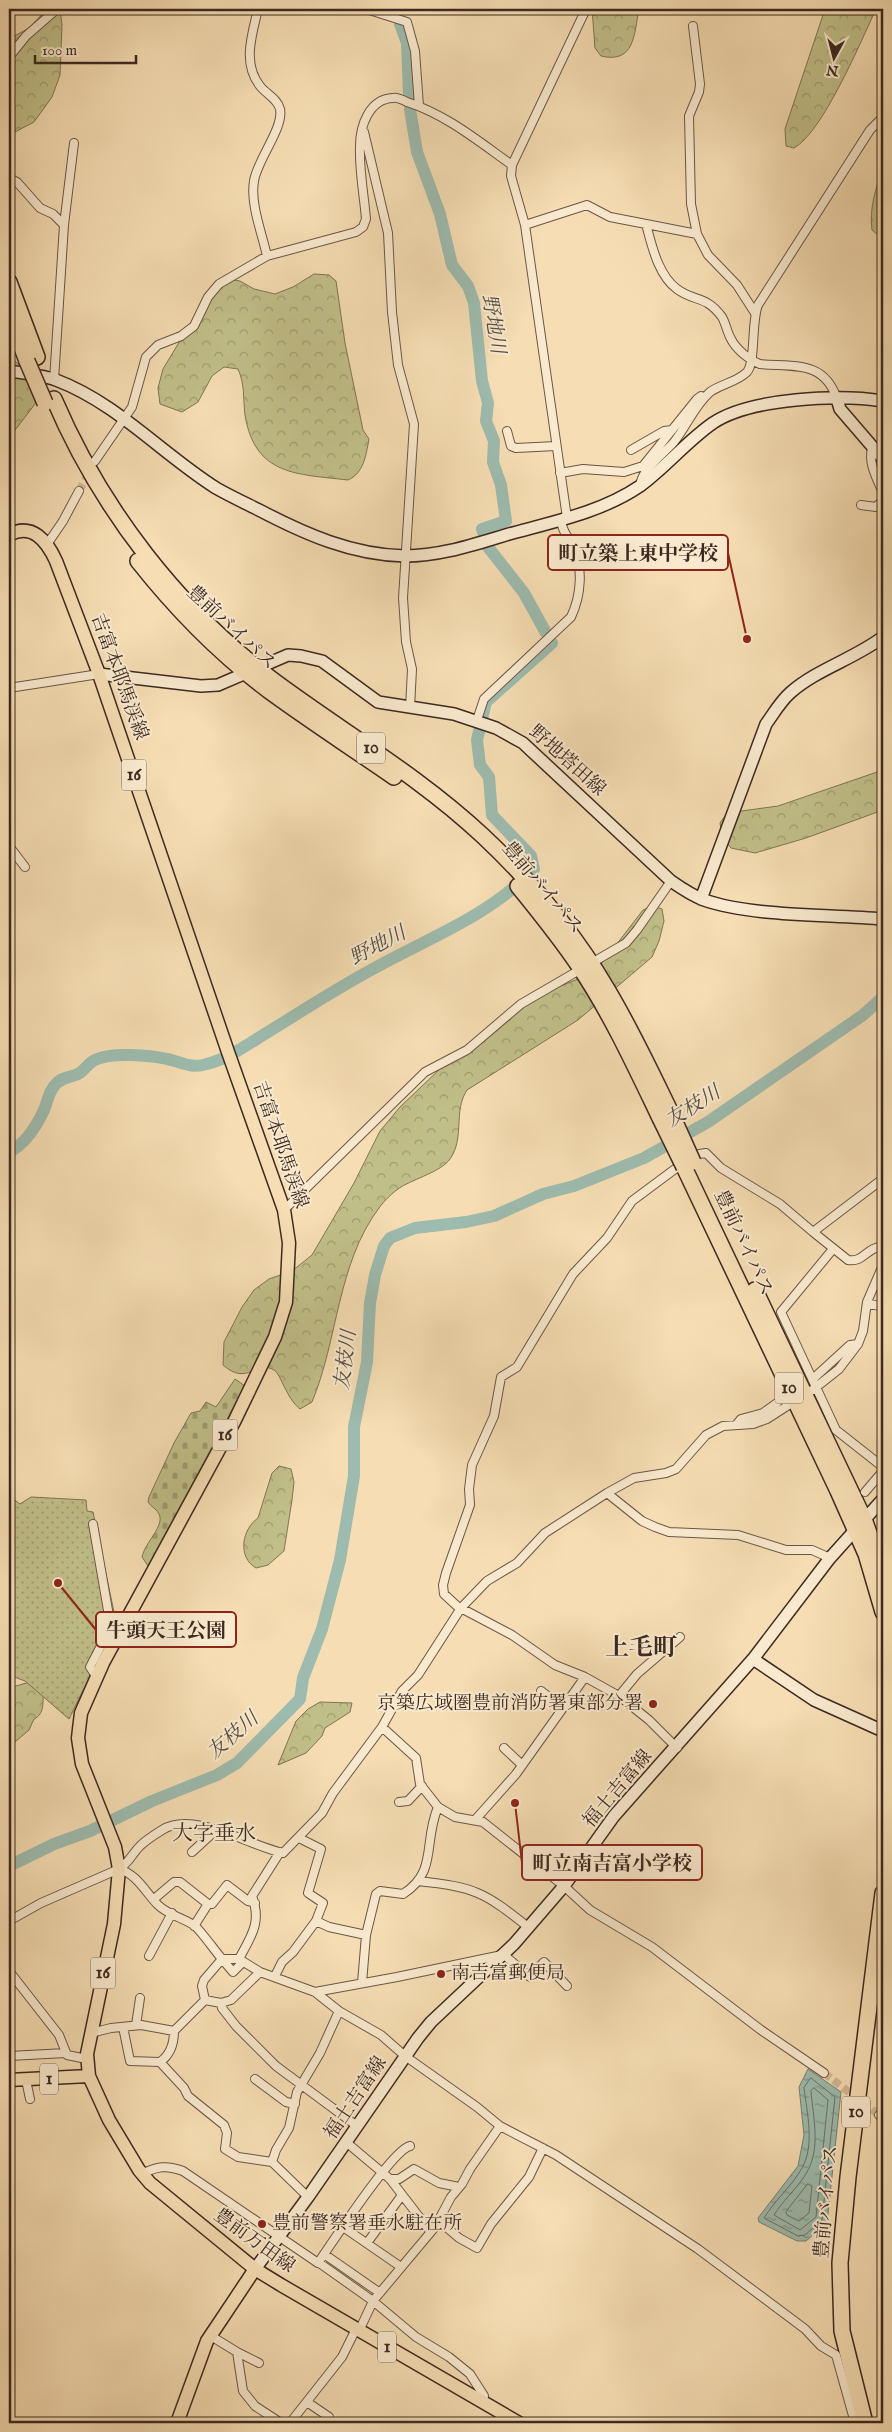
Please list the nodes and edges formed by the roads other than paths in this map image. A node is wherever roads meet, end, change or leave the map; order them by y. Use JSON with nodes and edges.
{"nodes":[{"id":1,"x":57,"y":9,"type":"edge"},
{"id":2,"x":258,"y":9,"type":"edge"},
{"id":3,"x":366,"y":9,"type":"edge"},
{"id":4,"x":586,"y":9,"type":"edge"},
{"id":5,"x":694,"y":26,"type":"dead end"},
{"id":6,"x":9,"y":56,"type":"edge"},
{"id":7,"x":419,"y":106,"type":"junction"},
{"id":8,"x":883,"y":117,"type":"edge"},
{"id":9,"x":364,"y":128,"type":"junction"},
{"id":10,"x":74,"y":143,"type":"dead end"},
{"id":11,"x":512,"y":165,"type":"junction"},
{"id":12,"x":9,"y":178,"type":"edge"},
{"id":13,"x":646,"y":224,"type":"junction"},
{"id":14,"x":64,"y":225,"type":"junction"},
{"id":15,"x":525,"y":225,"type":"junction"},
{"id":16,"x":697,"y":234,"type":"junction"},
{"id":17,"x":267,"y":256,"type":"junction"},
{"id":18,"x":9,"y":282,"type":"edge"},
{"id":19,"x":755,"y":313,"type":"junction"},
{"id":20,"x":9,"y":314,"type":"edge"},
{"id":21,"x":32,"y":359,"type":"junction"},
{"id":22,"x":752,"y":361,"type":"junction"},
{"id":23,"x":9,"y":370,"type":"edge"},
{"id":24,"x":54,"y":380,"type":"junction"},
{"id":25,"x":705,"y":397,"type":"junction"},
{"id":26,"x":837,"y":399,"type":"junction"},
{"id":27,"x":883,"y":401,"type":"edge"},
{"id":28,"x":123,"y":420,"type":"junction"},
{"id":29,"x":672,"y":430,"type":"junction"},
{"id":30,"x":507,"y":431,"type":"dead end"},
{"id":31,"x":556,"y":446,"type":"junction"},
{"id":32,"x":872,"y":448,"type":"junction"},
{"id":33,"x":631,"y":450,"type":"dead end"},
{"id":34,"x":883,"y":459,"type":"edge"},
{"id":35,"x":95,"y":461,"type":"tunnel mouth"},
{"id":36,"x":560,"y":474,"type":"junction"},
{"id":37,"x":640,"y":486,"type":"junction"},
{"id":38,"x":79,"y":491,"type":"tunnel mouth"},
{"id":39,"x":883,"y":493,"type":"edge"},
{"id":40,"x":883,"y":500,"type":"edge"},
{"id":41,"x":860,"y":506,"type":"dead end"},
{"id":42,"x":564,"y":519,"type":"junction"},
{"id":43,"x":9,"y":535,"type":"edge"},
{"id":44,"x":48,"y":543,"type":"junction"},
{"id":45,"x":406,"y":556,"type":"junction"},
{"id":46,"x":883,"y":637,"type":"edge"},
{"id":47,"x":252,"y":670,"type":"junction"},
{"id":48,"x":99,"y":674,"type":"junction"},
{"id":49,"x":9,"y":688,"type":"edge"},
{"id":50,"x":410,"y":708,"type":"junction"},
{"id":51,"x":477,"y":720,"type":"junction"},
{"id":52,"x":9,"y":846,"type":"edge"},
{"id":53,"x":25,"y":867,"type":"dead end"},
{"id":54,"x":670,"y":881,"type":"junction"},
{"id":55,"x":701,"y":899,"type":"junction"},
{"id":56,"x":883,"y":919,"type":"edge"},
{"id":57,"x":586,"y":967,"type":"junction"},
{"id":58,"x":880,"y":1181,"type":"dead end"},
{"id":59,"x":284,"y":1210,"type":"junction"},
{"id":60,"x":813,"y":1232,"type":"junction"},
{"id":61,"x":883,"y":1247,"type":"edge"},
{"id":62,"x":833,"y":1249,"type":"junction"},
{"id":63,"x":883,"y":1266,"type":"edge"},
{"id":64,"x":867,"y":1303,"type":"junction"},
{"id":65,"x":883,"y":1308,"type":"edge"},
{"id":66,"x":858,"y":1344,"type":"junction"},
{"id":67,"x":815,"y":1376,"type":"dead end"},
{"id":68,"x":805,"y":1395,"type":"junction"},
{"id":69,"x":777,"y":1403,"type":"tunnel mouth"},
{"id":70,"x":736,"y":1425,"type":"junction"},
{"id":71,"x":883,"y":1467,"type":"edge"},
{"id":72,"x":883,"y":1471,"type":"edge"},
{"id":73,"x":865,"y":1492,"type":"dead end"},
{"id":74,"x":607,"y":1493,"type":"junction"},
{"id":75,"x":883,"y":1499,"type":"edge"},
{"id":76,"x":864,"y":1519,"type":"junction"},
{"id":77,"x":93,"y":1524,"type":"dead end"},
{"id":78,"x":854,"y":1532,"type":"junction"},
{"id":79,"x":830,"y":1558,"type":"junction"},
{"id":80,"x":883,"y":1572,"type":"edge"},
{"id":81,"x":461,"y":1608,"type":"junction"},
{"id":82,"x":883,"y":1612,"type":"edge"},
{"id":83,"x":680,"y":1637,"type":"dead end"},
{"id":84,"x":753,"y":1659,"type":"junction"},
{"id":85,"x":96,"y":1676,"type":"junction"},
{"id":86,"x":585,"y":1676,"type":"junction"},
{"id":87,"x":541,"y":1691,"type":"dead end"},
{"id":88,"x":619,"y":1696,"type":"junction"},
{"id":89,"x":563,"y":1708,"type":"junction"},
{"id":90,"x":382,"y":1727,"type":"junction"},
{"id":91,"x":883,"y":1731,"type":"edge"},
{"id":92,"x":504,"y":1748,"type":"dead end"},
{"id":93,"x":677,"y":1748,"type":"junction"},
{"id":94,"x":522,"y":1765,"type":"junction"},
{"id":95,"x":422,"y":1786,"type":"junction"},
{"id":96,"x":399,"y":1802,"type":"dead end"},
{"id":97,"x":438,"y":1807,"type":"junction"},
{"id":98,"x":475,"y":1820,"type":"junction"},
{"id":99,"x":216,"y":1830,"type":"junction"},
{"id":100,"x":299,"y":1838,"type":"junction"},
{"id":101,"x":192,"y":1852,"type":"dead end"},
{"id":102,"x":280,"y":1852,"type":"junction"},
{"id":103,"x":119,"y":1869,"type":"junction"},
{"id":104,"x":418,"y":1881,"type":"junction"},
{"id":105,"x":564,"y":1886,"type":"junction"},
{"id":106,"x":883,"y":1893,"type":"edge"},
{"id":107,"x":154,"y":1899,"type":"junction"},
{"id":108,"x":255,"y":1903,"type":"junction"},
{"id":109,"x":208,"y":1904,"type":"junction"},
{"id":110,"x":172,"y":1913,"type":"junction"},
{"id":111,"x":9,"y":1921,"type":"edge"},
{"id":112,"x":316,"y":1921,"type":"junction"},
{"id":113,"x":194,"y":1926,"type":"junction"},
{"id":114,"x":528,"y":1928,"type":"junction"},
{"id":115,"x":366,"y":1935,"type":"junction"},
{"id":116,"x":502,"y":1954,"type":"junction"},
{"id":117,"x":149,"y":1956,"type":"dead end"},
{"id":118,"x":222,"y":1959,"type":"junction"},
{"id":119,"x":241,"y":1961,"type":"junction"},
{"id":120,"x":9,"y":1971,"type":"edge"},
{"id":121,"x":260,"y":1972,"type":"junction"},
{"id":122,"x":883,"y":1975,"type":"edge"},
{"id":123,"x":275,"y":1976,"type":"junction"},
{"id":124,"x":362,"y":1982,"type":"junction"},
{"id":125,"x":567,"y":1986,"type":"dead end"},
{"id":126,"x":315,"y":1992,"type":"junction"},
{"id":127,"x":140,"y":1998,"type":"dead end"},
{"id":128,"x":205,"y":2000,"type":"junction"},
{"id":129,"x":221,"y":2003,"type":"junction"},
{"id":130,"x":338,"y":2011,"type":"junction"},
{"id":131,"x":136,"y":2025,"type":"junction"},
{"id":132,"x":123,"y":2027,"type":"junction"},
{"id":133,"x":174,"y":2031,"type":"junction"},
{"id":134,"x":91,"y":2033,"type":"junction"},
{"id":135,"x":66,"y":2053,"type":"junction"},
{"id":136,"x":9,"y":2056,"type":"edge"},
{"id":137,"x":405,"y":2056,"type":"junction"},
{"id":138,"x":87,"y":2059,"type":"junction"},
{"id":139,"x":160,"y":2062,"type":"junction"},
{"id":140,"x":824,"y":2073,"type":"tunnel mouth"},
{"id":141,"x":89,"y":2076,"type":"junction"},
{"id":142,"x":255,"y":2079,"type":"dead end"},
{"id":143,"x":9,"y":2080,"type":"edge"},
{"id":144,"x":26,"y":2080,"type":"junction"},
{"id":145,"x":302,"y":2085,"type":"junction"},
{"id":146,"x":30,"y":2099,"type":"dead end"},
{"id":147,"x":295,"y":2104,"type":"junction"},
{"id":148,"x":357,"y":2126,"type":"junction"},
{"id":149,"x":500,"y":2126,"type":"junction"},
{"id":150,"x":346,"y":2142,"type":"junction"},
{"id":151,"x":410,"y":2146,"type":"dead end"},
{"id":152,"x":542,"y":2148,"type":"junction"},
{"id":153,"x":272,"y":2162,"type":"junction"},
{"id":154,"x":382,"y":2172,"type":"junction"},
{"id":155,"x":142,"y":2174,"type":"junction"},
{"id":156,"x":390,"y":2179,"type":"junction"},
{"id":157,"x":459,"y":2188,"type":"junction"},
{"id":158,"x":402,"y":2195,"type":"junction"},
{"id":159,"x":308,"y":2197,"type":"junction"},
{"id":160,"x":438,"y":2220,"type":"junction"},
{"id":161,"x":343,"y":2227,"type":"junction"},
{"id":162,"x":430,"y":2231,"type":"junction"},
{"id":163,"x":279,"y":2235,"type":"junction"},
{"id":164,"x":367,"y":2244,"type":"junction"},
{"id":165,"x":324,"y":2254,"type":"junction"},
{"id":166,"x":318,"y":2262,"type":"junction"},
{"id":167,"x":401,"y":2267,"type":"junction"},
{"id":168,"x":256,"y":2268,"type":"junction"},
{"id":169,"x":380,"y":2293,"type":"junction"},
{"id":170,"x":373,"y":2301,"type":"junction"},
{"id":171,"x":357,"y":2330,"type":"junction"},
{"id":172,"x":847,"y":2332,"type":"junction"},
{"id":173,"x":211,"y":2336,"type":"junction"},
{"id":174,"x":237,"y":2352,"type":"junction"},
{"id":175,"x":259,"y":2363,"type":"dead end"},
{"id":176,"x":307,"y":2402,"type":"junction"},
{"id":177,"x":483,"y":2402,"type":"junction"},
{"id":178,"x":329,"y":2417,"type":"dead end"},
{"id":179,"x":177,"y":2423,"type":"edge"},
{"id":180,"x":281,"y":2423,"type":"edge"},
{"id":181,"x":290,"y":2423,"type":"edge"},
{"id":182,"x":519,"y":2423,"type":"edge"},
{"id":183,"x":855,"y":2423,"type":"edge"},
{"id":184,"x":865,"y":2423,"type":"edge"},
{"id":185,"x":876,"y":2423,"type":"edge"}],
"edges":[{"from":1,"to":6,"type":"street"},
{"from":2,"to":17,"type":"street"},
{"from":3,"to":7,"type":"street"},
{"from":4,"to":11,"type":"street"},
{"from":5,"to":16,"type":"street"},
{"from":7,"to":9,"type":"street"},
{"from":7,"to":11,"type":"street"},
{"from":8,"to":19,"type":"street"},
{"from":9,"to":17,"type":"street"},
{"from":9,"to":45,"type":"street"},
{"from":10,"to":14,"type":"street"},
{"from":11,"to":15,"type":"street"},
{"from":12,"to":14,"type":"street"},
{"from":13,"to":15,"type":"street"},
{"from":13,"to":16,"type":"street"},
{"from":13,"to":22,"type":"street"},
{"from":14,"to":24,"type":"street"},
{"from":15,"to":31,"type":"street"},
{"from":16,"to":19,"type":"street"},
{"from":17,"to":28,"type":"street"},
{"from":18,"to":21,"type":"highway","name":"豊前バイパス","number":"10"},
{"from":19,"to":22,"type":"street"},
{"from":20,"to":21,"type":"highway","name":"豊前バイパス","number":"10"},
{"from":21,"to":47,"type":"highway","name":"豊前バイパス","number":"10","bridge":true},
{"from":22,"to":25,"type":"street"},
{"from":22,"to":26,"type":"street"},
{"from":23,"to":24,"type":"main road"},
{"from":24,"to":28,"type":"main road"},
{"from":25,"to":29,"type":"street"},
{"from":25,"to":37,"type":"street"},
{"from":26,"to":27,"type":"main road"},
{"from":26,"to":32,"type":"main road"},
{"from":26,"to":37,"type":"main road"},
{"from":28,"to":35,"type":"street"},
{"from":28,"to":45,"type":"main road"},
{"from":29,"to":33,"type":"street"},
{"from":29,"to":36,"type":"street"},
{"from":30,"to":31,"type":"street"},
{"from":31,"to":36,"type":"street"},
{"from":32,"to":34,"type":"main road"},
{"from":32,"to":39,"type":"street"},
{"from":36,"to":42,"type":"street"},
{"from":37,"to":42,"type":"main road"},
{"from":38,"to":44,"type":"street"},
{"from":40,"to":41,"type":"street"},
{"from":42,"to":45,"type":"main road"},
{"from":42,"to":51,"type":"street"},
{"from":43,"to":44,"type":"main road"},
{"from":44,"to":48,"type":"main road","name":"吉富本耶馬渓線","number":"16"},
{"from":45,"to":50,"type":"street"},
{"from":46,"to":55,"type":"main road"},
{"from":47,"to":48,"type":"main road","name":"野地塔田線"},
{"from":47,"to":50,"type":"main road","name":"野地塔田線"},
{"from":47,"to":57,"type":"highway","name":"豊前バイパス","number":"10"},
{"from":48,"to":49,"type":"street"},
{"from":48,"to":59,"type":"main road","name":"吉富本耶馬渓線","number":"16"},
{"from":50,"to":51,"type":"main road","name":"野地塔田線"},
{"from":51,"to":54,"type":"main road","name":"野地塔田線"},
{"from":52,"to":53,"type":"street"},
{"from":54,"to":55,"type":"main road","name":"野地塔田線"},
{"from":54,"to":57,"type":"street"},
{"from":55,"to":56,"type":"main road","name":"野地塔田線"},
{"from":57,"to":59,"type":"street"},
{"from":57,"to":68,"type":"highway","name":"豊前バイパス","number":"10","bridge":true},
{"from":58,"to":60,"type":"street"},
{"from":59,"to":85,"type":"main road","name":"吉富本耶馬渓線","number":"16"},
{"from":60,"to":62,"type":"street"},
{"from":60,"to":81,"type":"street"},
{"from":61,"to":62,"type":"street"},
{"from":62,"to":68,"type":"street"},
{"from":63,"to":64,"type":"street"},
{"from":64,"to":65,"type":"street"},
{"from":64,"to":66,"type":"street"},
{"from":66,"to":67,"type":"street"},
{"from":66,"to":68,"type":"street"},
{"from":68,"to":70,"type":"street"},
{"from":68,"to":71,"type":"street"},
{"from":68,"to":76,"type":"highway","name":"豊前バイパス","number":"10"},
{"from":68,"to":78,"type":"highway","name":"豊前バイパス","number":"10"},
{"from":69,"to":70,"type":"street"},
{"from":70,"to":74,"type":"street"},
{"from":72,"to":73,"type":"street"},
{"from":74,"to":79,"type":"street"},
{"from":74,"to":81,"type":"street"},
{"from":75,"to":76,"type":"main road","name":"福土吉富線"},
{"from":76,"to":78,"type":"main road","name":"福土吉富線"},
{"from":76,"to":80,"type":"highway","name":"豊前バイパス","number":"10"},
{"from":77,"to":85,"type":"street"},
{"from":78,"to":79,"type":"main road","name":"福土吉富線"},
{"from":78,"to":82,"type":"highway","name":"豊前バイパス","number":"10"},
{"from":79,"to":84,"type":"main road","name":"福土吉富線"},
{"from":81,"to":86,"type":"street"},
{"from":81,"to":90,"type":"street"},
{"from":83,"to":88,"type":"street"},
{"from":84,"to":91,"type":"main road"},
{"from":84,"to":93,"type":"main road","name":"福土吉富線"},
{"from":85,"to":103,"type":"main road","name":"吉富本耶馬渓線","number":"16"},
{"from":86,"to":88,"type":"street"},
{"from":86,"to":89,"type":"street"},
{"from":87,"to":89,"type":"street"},
{"from":88,"to":93,"type":"street"},
{"from":89,"to":94,"type":"street"},
{"from":90,"to":95,"type":"street"},
{"from":90,"to":100,"type":"street"},
{"from":92,"to":94,"type":"street"},
{"from":93,"to":105,"type":"main road","name":"福土吉富線"},
{"from":94,"to":98,"type":"street"},
{"from":95,"to":96,"type":"street"},
{"from":95,"to":97,"type":"street"},
{"from":97,"to":98,"type":"street"},
{"from":97,"to":104,"type":"street"},
{"from":98,"to":105,"type":"street"},
{"from":99,"to":101,"type":"street"},
{"from":99,"to":102,"type":"street"},
{"from":99,"to":103,"type":"street"},
{"from":100,"to":102,"type":"street"},
{"from":100,"to":112,"type":"street"},
{"from":102,"to":108,"type":"street"},
{"from":103,"to":107,"type":"street"},
{"from":103,"to":111,"type":"street"},
{"from":103,"to":134,"type":"main road","name":"吉富本耶馬渓線","number":"16"},
{"from":104,"to":114,"type":"street"},
{"from":104,"to":115,"type":"street"},
{"from":105,"to":114,"type":"main road","name":"福土吉富線"},
{"from":105,"to":140,"type":"street"},
{"from":106,"to":172,"type":"highway","name":"豊前バイパス","number":"10"},
{"from":107,"to":109,"type":"street"},
{"from":107,"to":110,"type":"street"},
{"from":108,"to":109,"type":"street"},
{"from":108,"to":119,"type":"street"},
{"from":109,"to":113,"type":"street"},
{"from":110,"to":113,"type":"street"},
{"from":110,"to":117,"type":"street"},
{"from":112,"to":115,"type":"street"},
{"from":112,"to":123,"type":"street"},
{"from":113,"to":118,"type":"street"},
{"from":114,"to":116,"type":"main road","name":"福土吉富線"},
{"from":115,"to":124,"type":"street"},
{"from":116,"to":124,"type":"street"},
{"from":116,"to":125,"type":"street"},
{"from":116,"to":137,"type":"main road","name":"福土吉富線"},
{"from":118,"to":119,"type":"street"},
{"from":118,"to":119,"type":"street"},
{"from":118,"to":128,"type":"street"},
{"from":119,"to":121,"type":"street"},
{"from":120,"to":135,"type":"street"},
{"from":121,"to":123,"type":"street"},
{"from":121,"to":129,"type":"street"},
{"from":122,"to":172,"type":"highway","name":"豊前バイパス","number":"10"},
{"from":123,"to":126,"type":"street"},
{"from":124,"to":126,"type":"street"},
{"from":126,"to":130,"type":"street"},
{"from":127,"to":131,"type":"street"},
{"from":128,"to":129,"type":"street"},
{"from":128,"to":133,"type":"street"},
{"from":129,"to":145,"type":"street"},
{"from":130,"to":137,"type":"street"},
{"from":130,"to":145,"type":"street"},
{"from":131,"to":132,"type":"street"},
{"from":131,"to":133,"type":"street"},
{"from":132,"to":134,"type":"street"},
{"from":132,"to":139,"type":"street"},
{"from":133,"to":139,"type":"street"},
{"from":134,"to":138,"type":"main road","name":"吉富本耶馬渓線","number":"16"},
{"from":135,"to":136,"type":"street"},
{"from":135,"to":138,"type":"street"},
{"from":137,"to":148,"type":"main road","name":"福土吉富線"},
{"from":137,"to":149,"type":"street"},
{"from":138,"to":141,"type":"main road","name":"吉富本耶馬渓線","number":"16"},
{"from":139,"to":153,"type":"street"},
{"from":141,"to":144,"type":"main road","number":"1"},
{"from":141,"to":155,"type":"main road","name":"豊前万田線","number":"1"},
{"from":142,"to":147,"type":"street"},
{"from":143,"to":144,"type":"main road","number":"1"},
{"from":144,"to":146,"type":"street"},
{"from":145,"to":147,"type":"street"},
{"from":145,"to":148,"type":"street"},
{"from":147,"to":153,"type":"street"},
{"from":148,"to":150,"type":"main road","name":"福土吉富線"},
{"from":149,"to":152,"type":"street"},
{"from":149,"to":157,"type":"street"},
{"from":150,"to":154,"type":"street"},
{"from":150,"to":159,"type":"main road","name":"福土吉富線"},
{"from":151,"to":154,"type":"street"},
{"from":152,"to":160,"type":"street"},
{"from":152,"to":183,"type":"street"},
{"from":153,"to":159,"type":"street"},
{"from":154,"to":156,"type":"street"},
{"from":154,"to":161,"type":"street"},
{"from":155,"to":163,"type":"street"},
{"from":155,"to":168,"type":"main road","name":"豊前万田線","number":"1"},
{"from":156,"to":157,"type":"street"},
{"from":156,"to":158,"type":"street"},
{"from":157,"to":160,"type":"street"},
{"from":158,"to":162,"type":"street"},
{"from":158,"to":164,"type":"street"},
{"from":159,"to":163,"type":"main road","name":"福土吉富線"},
{"from":160,"to":162,"type":"street"},
{"from":161,"to":164,"type":"street"},
{"from":161,"to":165,"type":"street"},
{"from":162,"to":167,"type":"street"},
{"from":163,"to":166,"type":"street"},
{"from":163,"to":168,"type":"main road","name":"福土吉富線"},
{"from":164,"to":167,"type":"street"},
{"from":165,"to":166,"type":"street"},
{"from":165,"to":169,"type":"street"},
{"from":166,"to":170,"type":"street"},
{"from":167,"to":169,"type":"street"},
{"from":168,"to":171,"type":"main road","name":"豊前万田線","number":"1"},
{"from":168,"to":173,"type":"main road"},
{"from":169,"to":170,"type":"street"},
{"from":170,"to":171,"type":"street"},
{"from":170,"to":177,"type":"street"},
{"from":171,"to":176,"type":"street"},
{"from":171,"to":177,"type":"main road","name":"豊前万田線","number":"1"},
{"from":172,"to":184,"type":"highway","name":"豊前バイパス","number":"10"},
{"from":172,"to":185,"type":"highway","name":"豊前バイパス","number":"10"},
{"from":173,"to":174,"type":"street"},
{"from":173,"to":179,"type":"main road"},
{"from":174,"to":175,"type":"street"},
{"from":174,"to":180,"type":"street"},
{"from":176,"to":178,"type":"street"},
{"from":176,"to":181,"type":"street"},
{"from":177,"to":182,"type":"main road","name":"豊前万田線","number":"1"}]}
